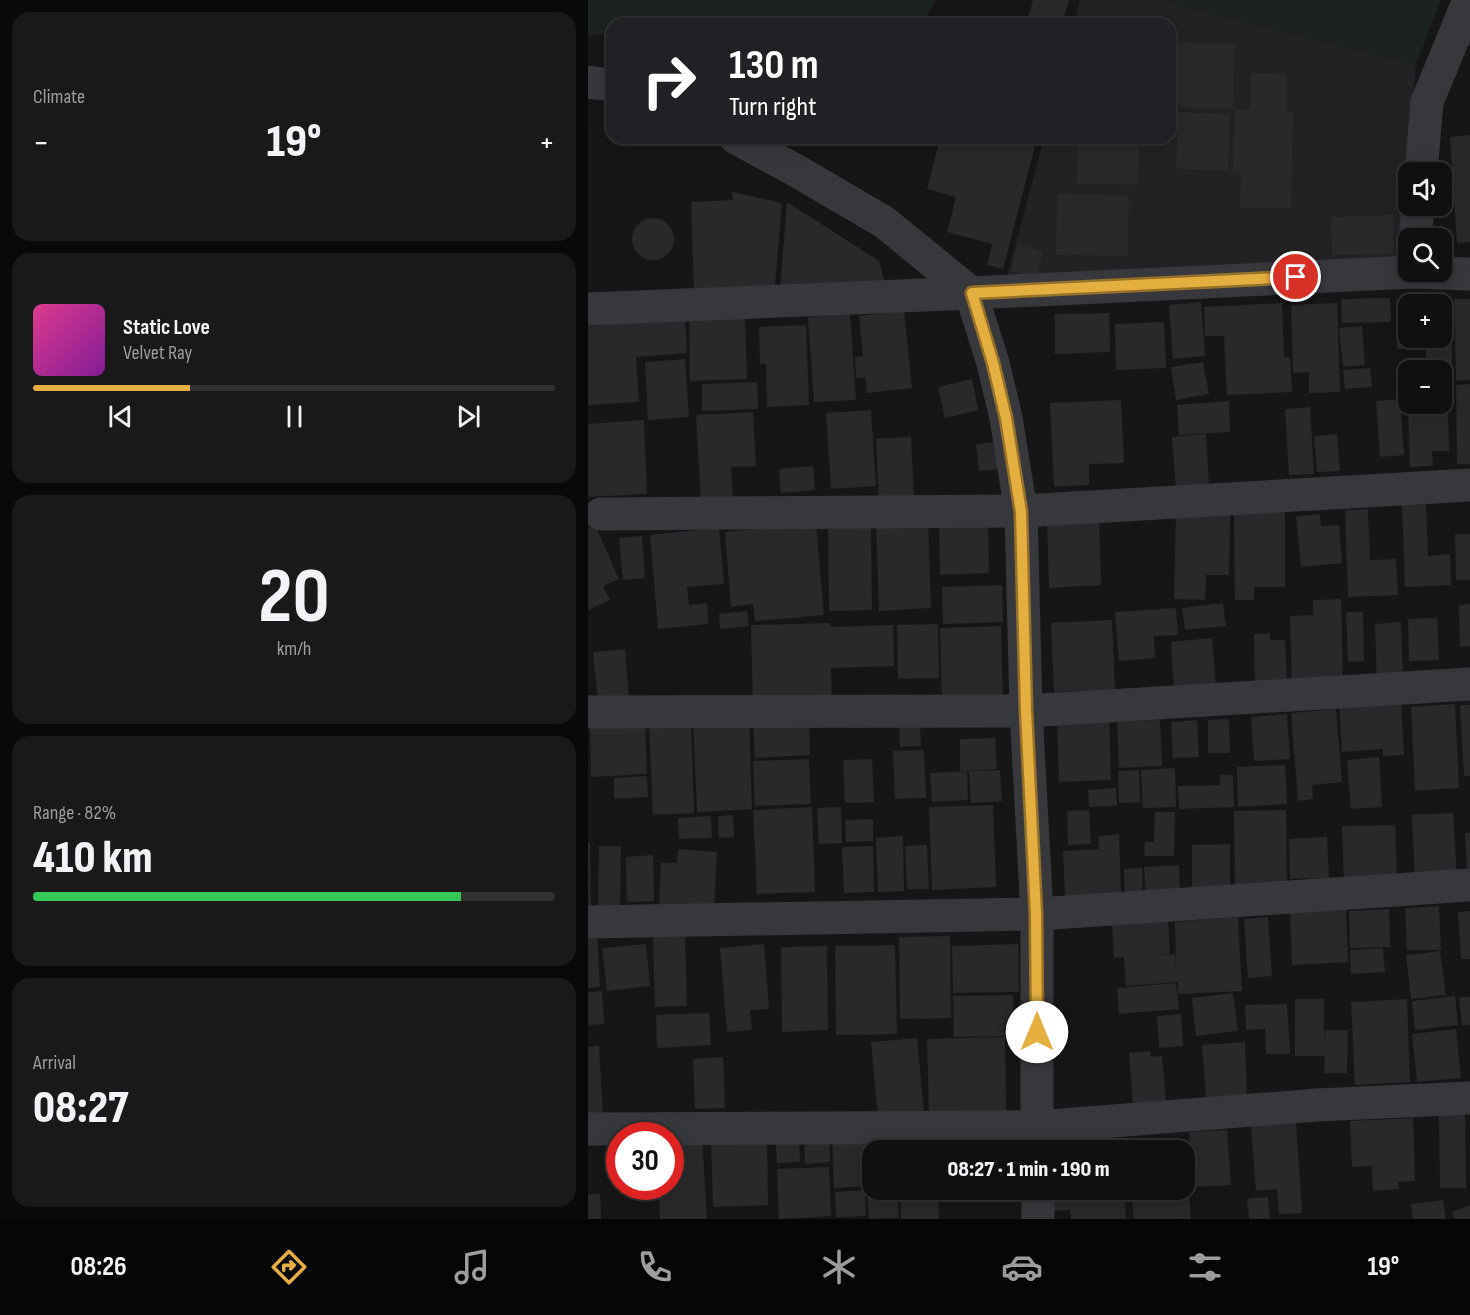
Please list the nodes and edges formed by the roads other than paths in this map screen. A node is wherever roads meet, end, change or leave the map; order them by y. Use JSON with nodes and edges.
{"nodes":[{"id":1,"x":1469,"y":0,"type":"edge"},
{"id":2,"x":588,"y":82,"type":"edge"},
{"id":3,"x":606,"y":84,"type":"edge"},
{"id":4,"x":747,"y":144,"type":"edge"},
{"id":5,"x":1422,"y":162,"type":"edge"},
{"id":6,"x":1470,"y":274,"type":"edge"},
{"id":7,"x":972,"y":293,"type":"junction"},
{"id":8,"x":588,"y":309,"type":"edge"},
{"id":9,"x":1470,"y":484,"type":"edge"},
{"id":10,"x":1021,"y":512,"type":"junction"},
{"id":11,"x":601,"y":514,"type":"dead end"},
{"id":12,"x":1470,"y":684,"type":"edge"},
{"id":13,"x":1026,"y":711,"type":"junction"},
{"id":14,"x":588,"y":712,"type":"edge"},
{"id":15,"x":1470,"y":885,"type":"edge"},
{"id":16,"x":1036,"y":914,"type":"junction"},
{"id":17,"x":588,"y":922,"type":"edge"},
{"id":18,"x":1470,"y":1098,"type":"edge"},
{"id":19,"x":588,"y":1129,"type":"edge"},
{"id":20,"x":1037,"y":1139,"type":"edge"},
{"id":21,"x":1038,"y":1200,"type":"edge"},
{"id":22,"x":1038,"y":1219,"type":"edge"}],
"edges":[{"from":1,"to":5,"type":"street"},
{"from":2,"to":3,"type":"street"},
{"from":4,"to":7,"type":"street"},
{"from":6,"to":7,"type":"street"},
{"from":7,"to":8,"type":"street"},
{"from":7,"to":10,"type":"street"},
{"from":9,"to":10,"type":"street"},
{"from":10,"to":11,"type":"street"},
{"from":10,"to":13,"type":"street"},
{"from":12,"to":13,"type":"street"},
{"from":13,"to":14,"type":"street"},
{"from":13,"to":16,"type":"street"},
{"from":15,"to":16,"type":"street"},
{"from":16,"to":17,"type":"street"},
{"from":16,"to":20,"type":"street"},
{"from":18,"to":20,"type":"street"},
{"from":19,"to":20,"type":"street"},
{"from":21,"to":22,"type":"street"}]}
